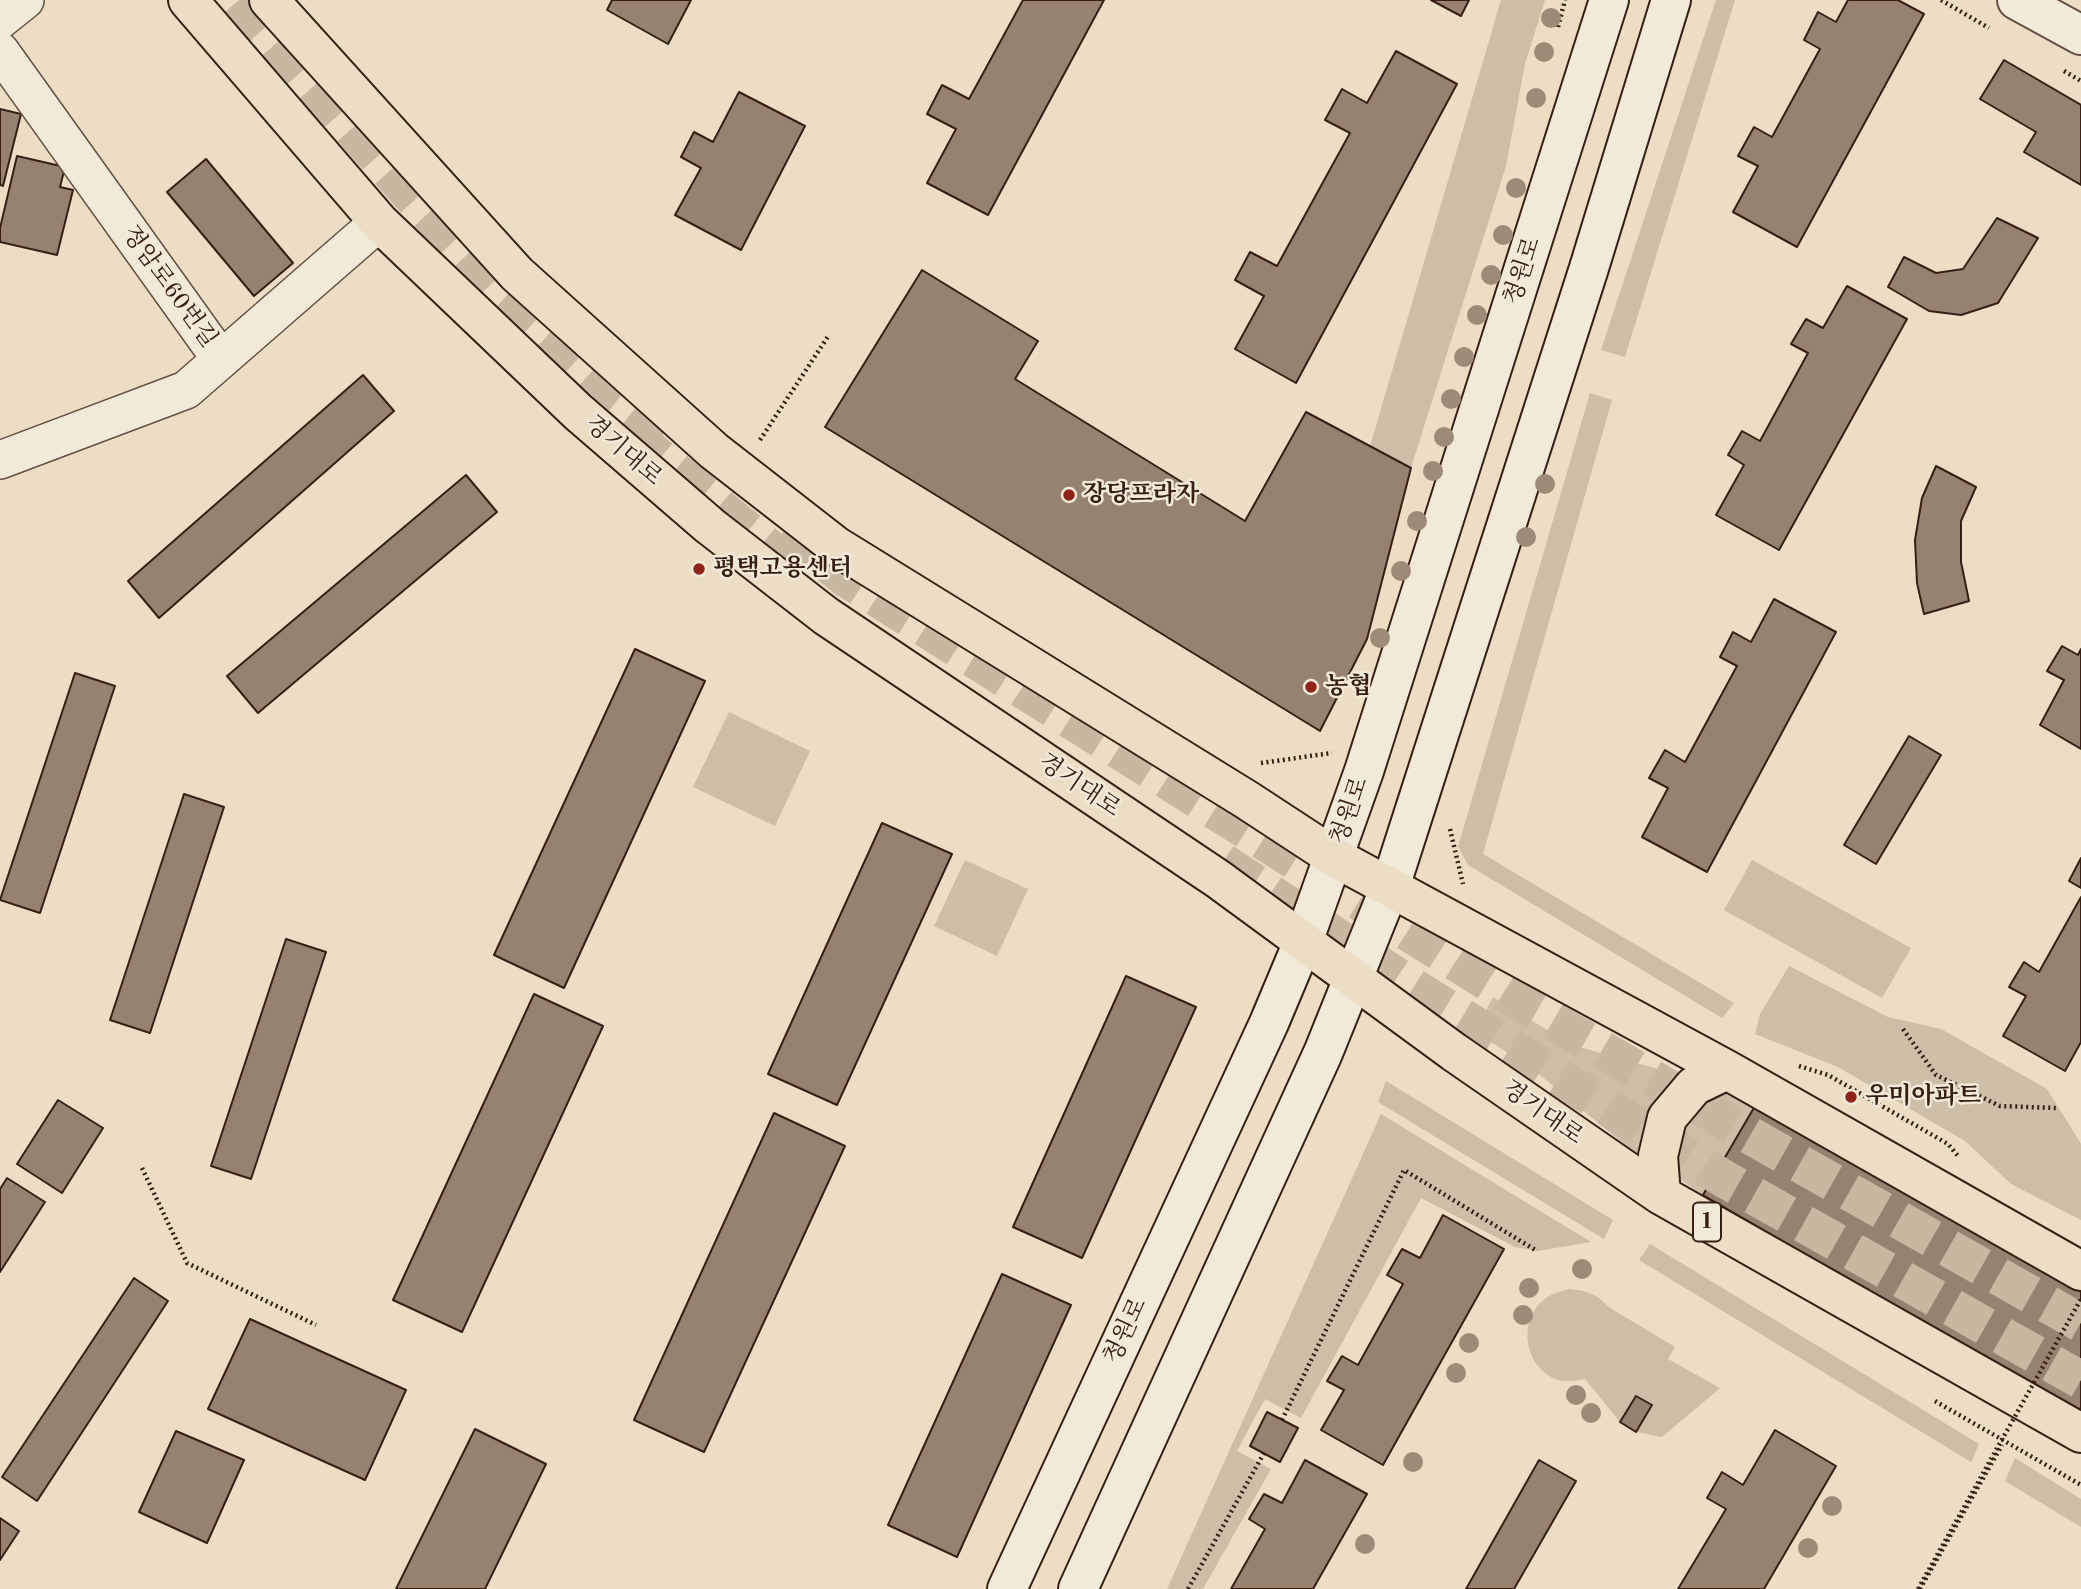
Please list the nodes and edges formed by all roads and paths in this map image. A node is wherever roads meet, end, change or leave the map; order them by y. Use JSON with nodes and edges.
{"nodes":[{"id":1,"x":25,"y":0,"type":"edge"},
{"id":2,"x":188,"y":0,"type":"edge"},
{"id":3,"x":269,"y":0,"type":"edge"},
{"id":4,"x":1609,"y":0,"type":"edge"},
{"id":5,"x":1671,"y":0,"type":"edge"},
{"id":6,"x":2017,"y":0,"type":"edge"},
{"id":7,"x":0,"y":20,"type":"edge"},
{"id":8,"x":2081,"y":35,"type":"edge"},
{"id":9,"x":0,"y":51,"type":"edge"},
{"id":10,"x":379,"y":222,"type":"junction"},
{"id":11,"x":829,"y":335,"type":"dead end"},
{"id":12,"x":220,"y":358,"type":"junction"},
{"id":13,"x":758,"y":444,"type":"dead end"},
{"id":14,"x":0,"y":460,"type":"edge"},
{"id":15,"x":1336,"y":744,"type":"dead end"},
{"id":16,"x":1251,"y":757,"type":"dead end"},
{"id":17,"x":1447,"y":817,"type":"dead end"},
{"id":18,"x":1334,"y":857,"type":"junction"},
{"id":19,"x":1390,"y":887,"type":"junction"},
{"id":20,"x":1474,"y":891,"type":"dead end"},
{"id":21,"x":1303,"y":942,"type":"junction"},
{"id":22,"x":1354,"y":978,"type":"junction"},
{"id":23,"x":1903,"y":1029,"type":"dead end"},
{"id":24,"x":1790,"y":1063,"type":"dead end"},
{"id":25,"x":1727,"y":1070,"type":"junction"},
{"id":26,"x":2056,"y":1108,"type":"dead end"},
{"id":27,"x":1965,"y":1164,"type":"dead end"},
{"id":28,"x":142,"y":1167,"type":"dead end"},
{"id":29,"x":1661,"y":1195,"type":"junction"},
{"id":30,"x":1537,"y":1251,"type":"dead end"},
{"id":31,"x":2081,"y":1271,"type":"edge"},
{"id":32,"x":2081,"y":1299,"type":"edge"},
{"id":33,"x":316,"y":1325,"type":"dead end"},
{"id":34,"x":1935,"y":1401,"type":"dead end"},
{"id":35,"x":1282,"y":1420,"type":"dead end"},
{"id":36,"x":2081,"y":1433,"type":"edge"},
{"id":37,"x":2002,"y":1442,"type":"junction"},
{"id":38,"x":1264,"y":1453,"type":"dead end"},
{"id":39,"x":2081,"y":1485,"type":"edge"},
{"id":40,"x":1007,"y":1589,"type":"edge"},
{"id":41,"x":1079,"y":1589,"type":"edge"},
{"id":42,"x":1188,"y":1589,"type":"edge"},
{"id":43,"x":1919,"y":1589,"type":"edge"}],
"edges":[{"from":1,"to":7,"type":"street"},
{"from":2,"to":10,"type":"main road","name":"경기대로","number":"1"},
{"from":3,"to":18,"type":"main road"},
{"from":4,"to":18,"type":"main road","name":"청원로"},
{"from":5,"to":19,"type":"main road"},
{"from":6,"to":8,"type":"main road"},
{"from":9,"to":12,"type":"street","name":"정암로60번길"},
{"from":10,"to":12,"type":"street"},
{"from":10,"to":21,"type":"main road","name":"경기대로","number":"1"},
{"from":11,"to":13,"type":"path"},
{"from":12,"to":14,"type":"street","name":"정암로60번길"},
{"from":15,"to":16,"type":"path"},
{"from":17,"to":20,"type":"path"},
{"from":18,"to":19,"type":"main road"},
{"from":18,"to":21,"type":"main road","name":"청원로"},
{"from":19,"to":22,"type":"main road"},
{"from":19,"to":25,"type":"main road"},
{"from":21,"to":22,"type":"main road","name":"경기대로","number":"1"},
{"from":21,"to":40,"type":"main road","name":"청원로"},
{"from":22,"to":29,"type":"main road","name":"경기대로","number":"1"},
{"from":22,"to":41,"type":"main road"},
{"from":23,"to":26,"type":"path"},
{"from":24,"to":27,"type":"path"},
{"from":25,"to":29,"type":"main road"},
{"from":25,"to":31,"type":"main road"},
{"from":28,"to":33,"type":"path"},
{"from":29,"to":36,"type":"main road","name":"경기대로","number":"1"},
{"from":30,"to":35,"type":"path"},
{"from":32,"to":37,"type":"path","bridge":true},
{"from":34,"to":37,"type":"path"},
{"from":37,"to":39,"type":"path"},
{"from":37,"to":43,"type":"path","bridge":true},
{"from":38,"to":42,"type":"path"}]}
